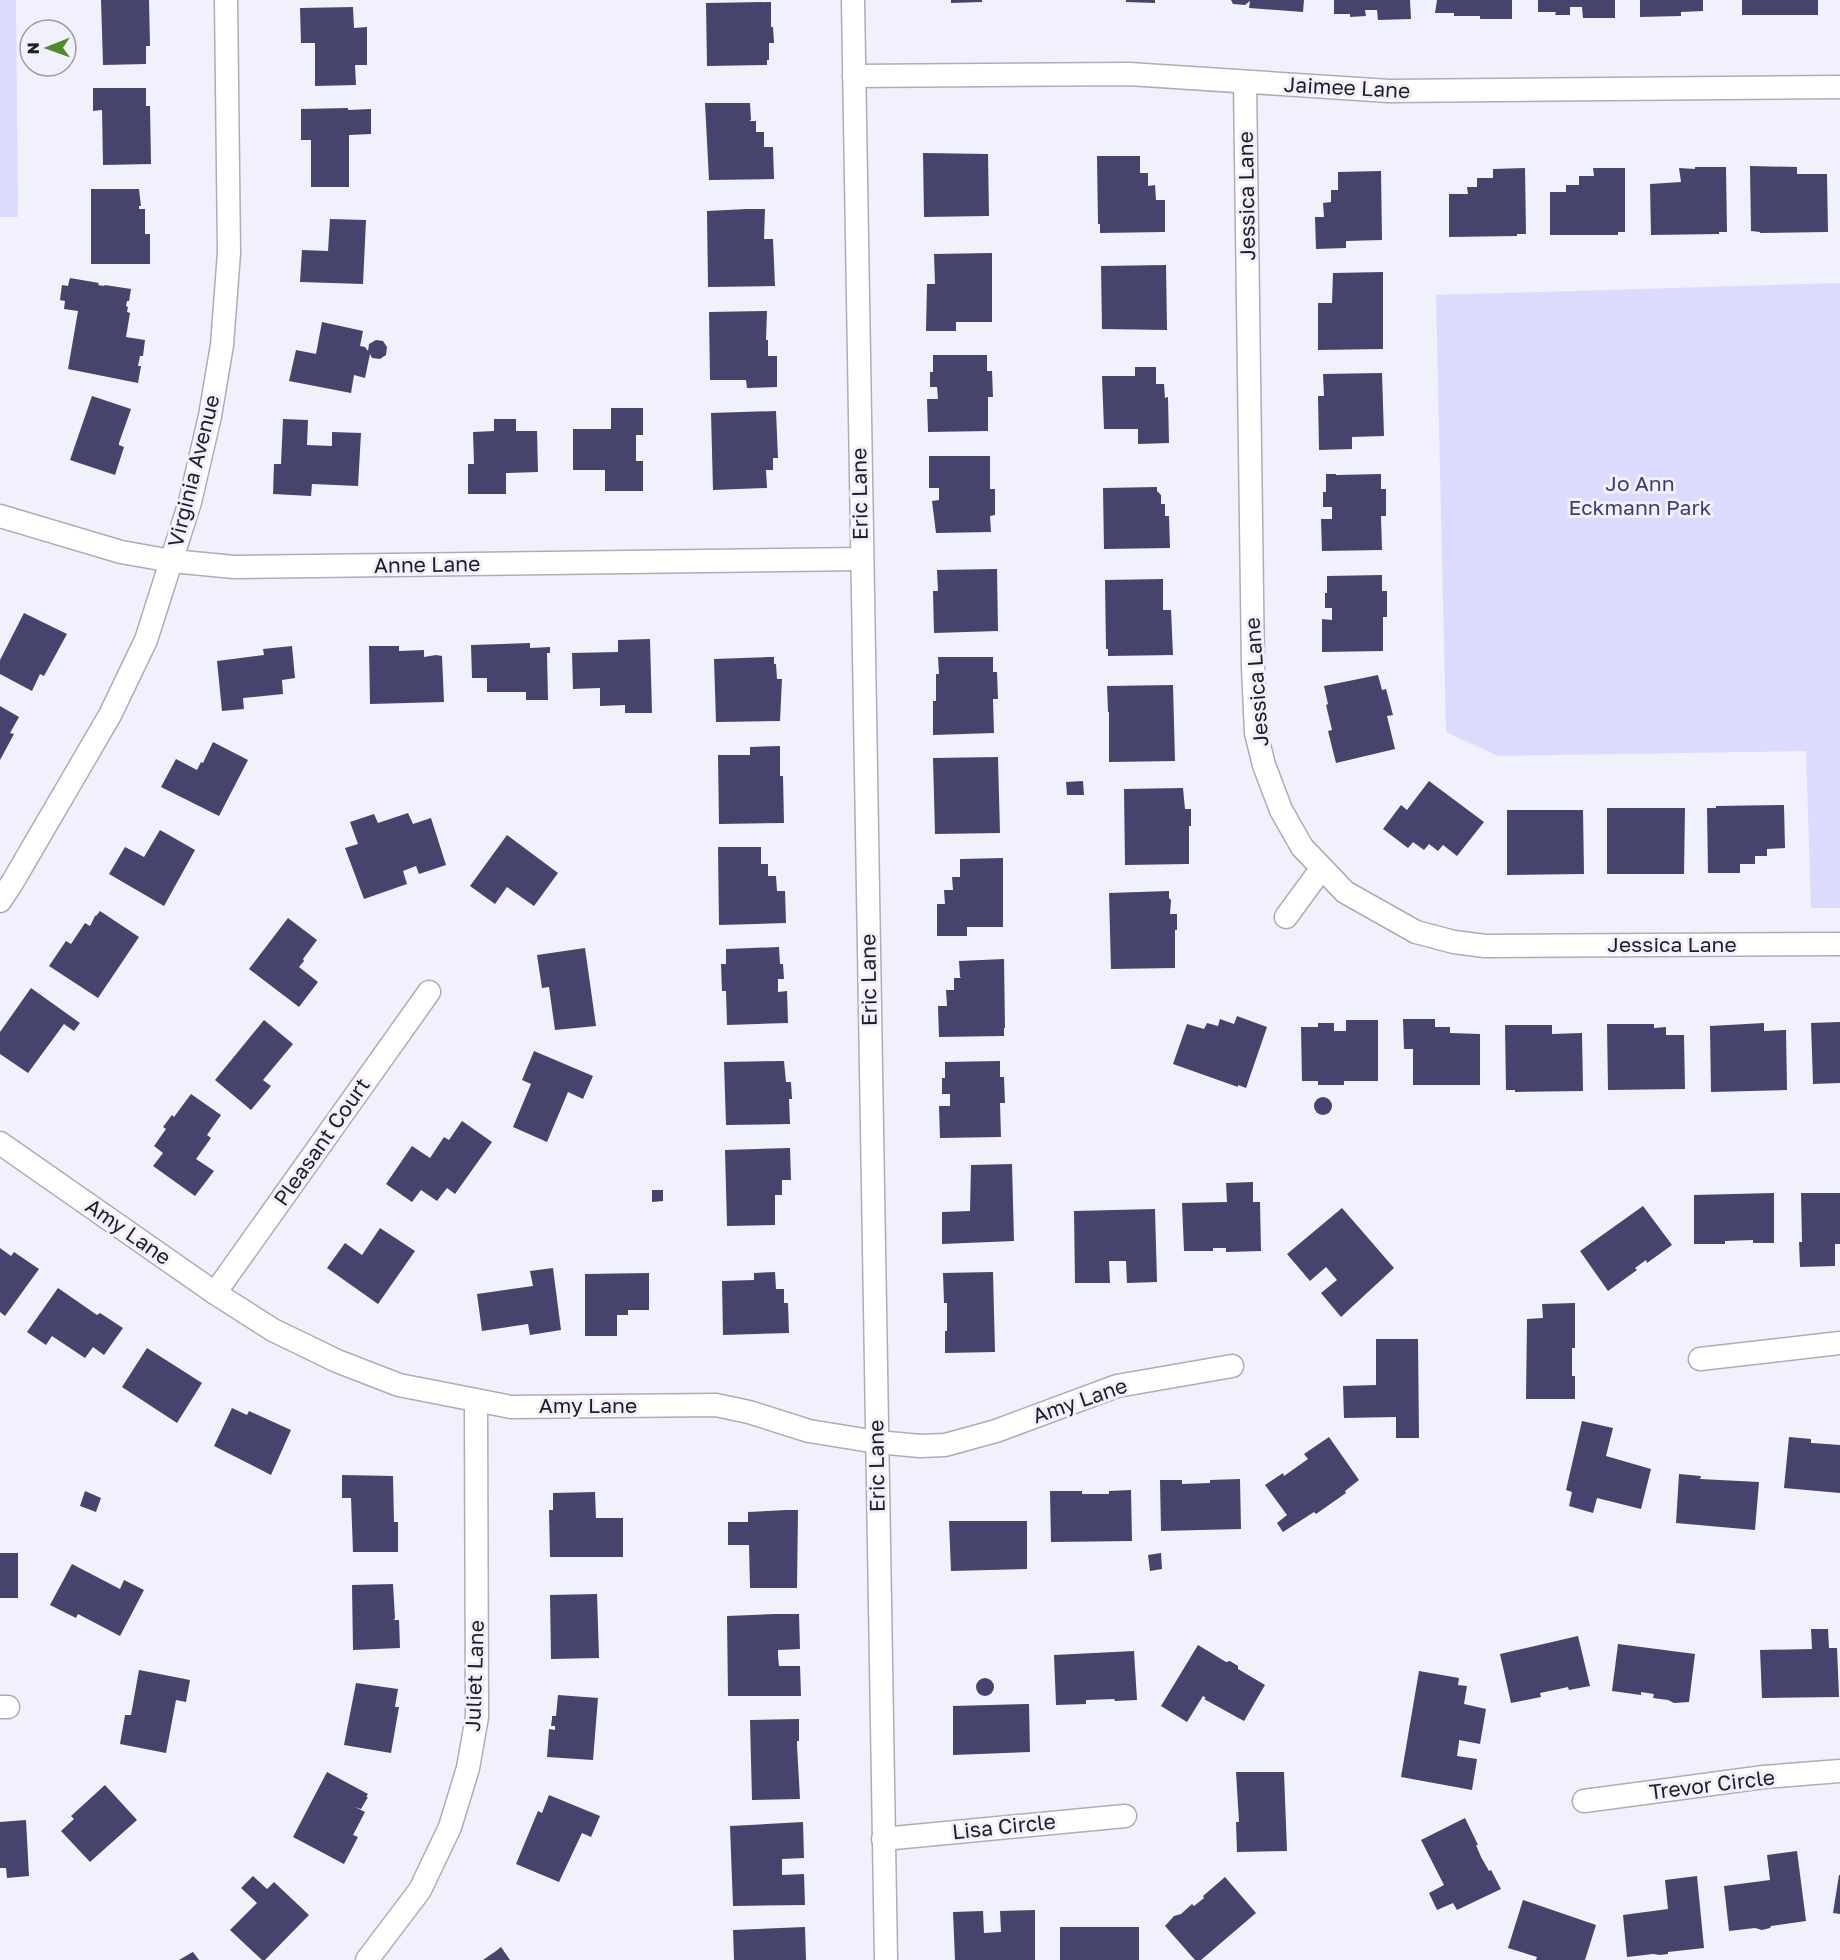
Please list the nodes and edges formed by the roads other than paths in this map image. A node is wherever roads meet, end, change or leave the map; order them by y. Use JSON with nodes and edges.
{"nodes":[{"id":1,"x":226,"y":0,"type":"edge"},
{"id":2,"x":853,"y":0,"type":"edge"},
{"id":3,"x":854,"y":76,"type":"junction"},
{"id":4,"x":1245,"y":83,"type":"junction"},
{"id":5,"x":1840,"y":87,"type":"edge"},
{"id":6,"x":0,"y":516,"type":"edge"},
{"id":7,"x":861,"y":559,"type":"junction"},
{"id":8,"x":171,"y":561,"type":"junction"},
{"id":9,"x":1322,"y":868,"type":"junction"},
{"id":10,"x":0,"y":901,"type":"edge"},
{"id":11,"x":1286,"y":917,"type":"dead end"},
{"id":12,"x":1840,"y":944,"type":"edge"},
{"id":13,"x":429,"y":992,"type":"dead end"},
{"id":14,"x":0,"y":1143,"type":"edge"},
{"id":15,"x":215,"y":1293,"type":"junction"},
{"id":16,"x":1840,"y":1342,"type":"edge"},
{"id":17,"x":1700,"y":1359,"type":"dead end"},
{"id":18,"x":1232,"y":1366,"type":"dead end"},
{"id":19,"x":476,"y":1401,"type":"junction"},
{"id":20,"x":877,"y":1442,"type":"junction"},
{"id":21,"x":1840,"y":1771,"type":"edge"},
{"id":22,"x":1584,"y":1801,"type":"dead end"},
{"id":23,"x":1125,"y":1816,"type":"dead end"},
{"id":24,"x":883,"y":1839,"type":"junction"},
{"id":25,"x":367,"y":1960,"type":"edge"},
{"id":26,"x":886,"y":1960,"type":"edge"}],
"edges":[{"from":1,"to":8,"type":"street","name":"Virginia Avenue"},
{"from":2,"to":3,"type":"street","name":"Eric Lane"},
{"from":3,"to":4,"type":"street","name":"Jaimee Lane"},
{"from":3,"to":7,"type":"street","name":"Eric Lane"},
{"from":4,"to":5,"type":"street","name":"Jaimee Lane"},
{"from":4,"to":9,"type":"street","name":"Jessica Lane"},
{"from":6,"to":8,"type":"street","name":"Anne Lane"},
{"from":7,"to":8,"type":"street","name":"Anne Lane"},
{"from":7,"to":20,"type":"street","name":"Eric Lane"},
{"from":8,"to":10,"type":"street","name":"Virginia Avenue"},
{"from":9,"to":11,"type":"street"},
{"from":9,"to":12,"type":"street","name":"Jessica Lane"},
{"from":13,"to":15,"type":"street","name":"Pleasant Court"},
{"from":14,"to":15,"type":"street","name":"Amy Lane"},
{"from":15,"to":19,"type":"street","name":"Amy Lane"},
{"from":16,"to":17,"type":"street"},
{"from":18,"to":20,"type":"street","name":"Amy Lane"},
{"from":19,"to":20,"type":"street","name":"Amy Lane"},
{"from":19,"to":25,"type":"street","name":"Juliet Lane"},
{"from":20,"to":24,"type":"street","name":"Eric Lane"},
{"from":21,"to":22,"type":"street","name":"Trevor Circle"},
{"from":23,"to":24,"type":"street","name":"Lisa Circle"},
{"from":24,"to":26,"type":"street","name":"Eric Lane"}]}
